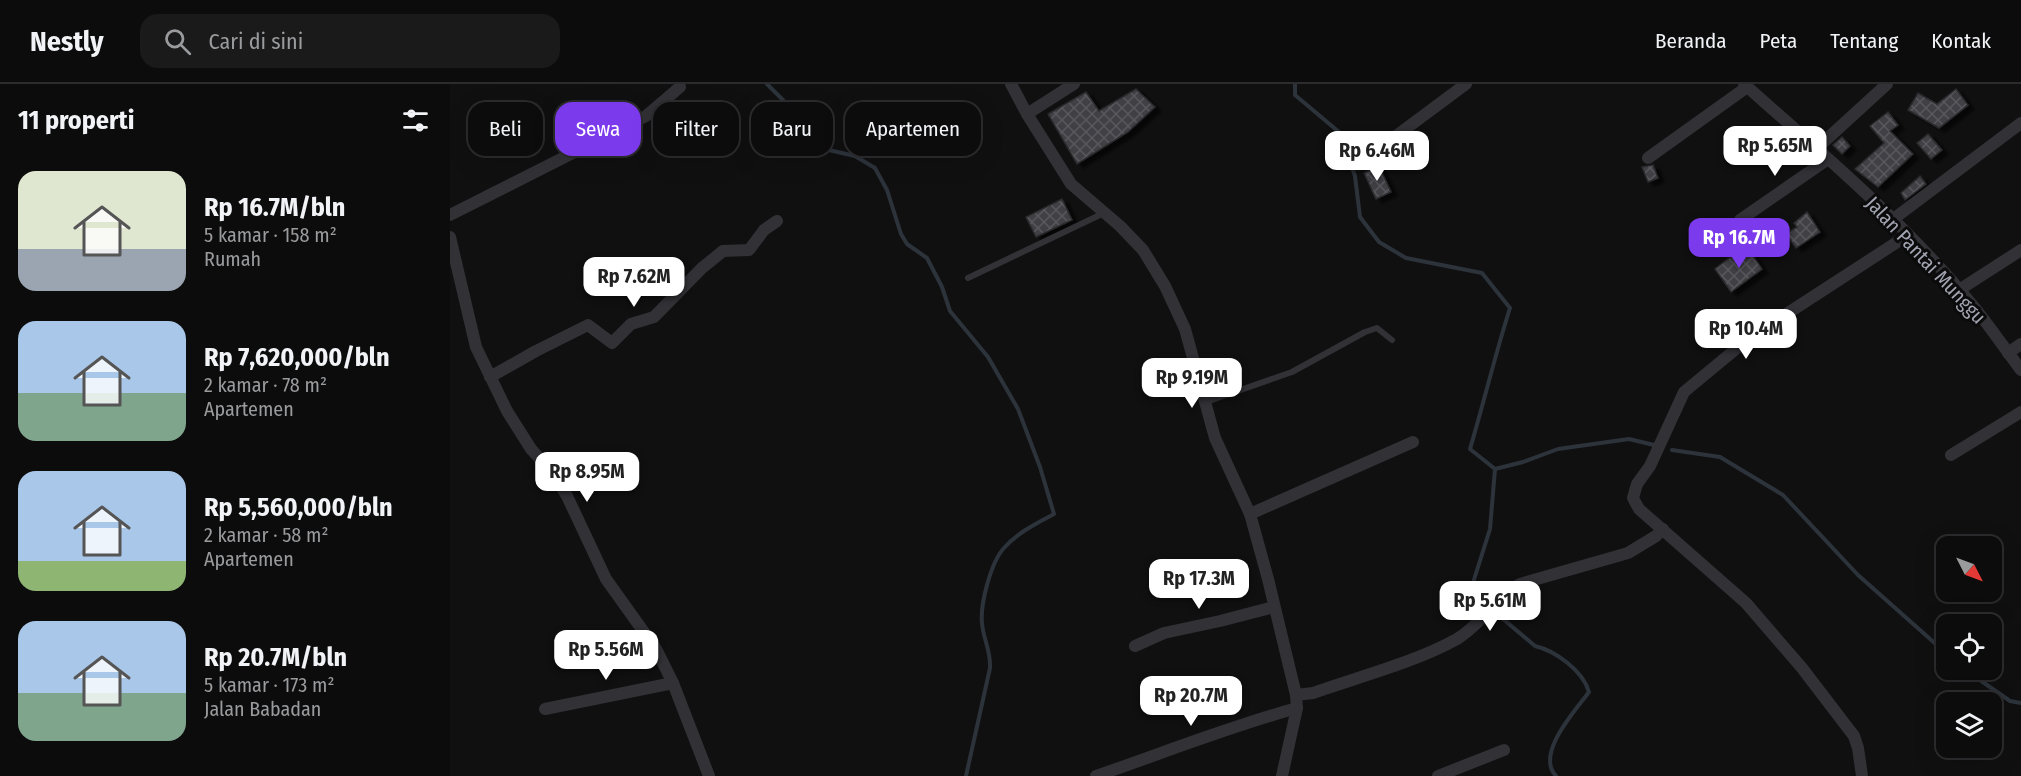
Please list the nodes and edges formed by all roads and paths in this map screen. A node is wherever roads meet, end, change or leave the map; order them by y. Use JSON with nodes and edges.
{"nodes":[{"id":1,"x":1011,"y":84,"type":"edge"},
{"id":2,"x":1074,"y":84,"type":"edge"},
{"id":3,"x":1466,"y":84,"type":"edge"},
{"id":4,"x":1887,"y":84,"type":"edge"},
{"id":5,"x":1746,"y":86,"type":"edge"},
{"id":6,"x":680,"y":87,"type":"dead end"},
{"id":7,"x":1027,"y":114,"type":"junction"},
{"id":8,"x":2021,"y":123,"type":"edge"},
{"id":9,"x":1396,"y":136,"type":"dead end"},
{"id":10,"x":1816,"y":149,"type":"junction"},
{"id":11,"x":1648,"y":158,"type":"dead end"},
{"id":12,"x":1827,"y":159,"type":"junction"},
{"id":13,"x":1104,"y":213,"type":"junction"},
{"id":14,"x":450,"y":215,"type":"edge"},
{"id":15,"x":1740,"y":220,"type":"dead end"},
{"id":16,"x":1892,"y":220,"type":"junction"},
{"id":17,"x":777,"y":221,"type":"dead end"},
{"id":18,"x":1908,"y":235,"type":"junction"},
{"id":19,"x":450,"y":237,"type":"edge"},
{"id":20,"x":2021,"y":250,"type":"edge"},
{"id":21,"x":968,"y":278,"type":"dead end"},
{"id":22,"x":1959,"y":290,"type":"junction"},
{"id":23,"x":1392,"y":340,"type":"dead end"},
{"id":24,"x":2021,"y":344,"type":"edge"},
{"id":25,"x":2008,"y":353,"type":"junction"},
{"id":26,"x":2021,"y":370,"type":"edge"},
{"id":27,"x":490,"y":377,"type":"junction"},
{"id":28,"x":1206,"y":402,"type":"junction"},
{"id":29,"x":2021,"y":412,"type":"edge"},
{"id":30,"x":1413,"y":442,"type":"dead end"},
{"id":31,"x":1951,"y":455,"type":"dead end"},
{"id":32,"x":1250,"y":514,"type":"junction"},
{"id":33,"x":1663,"y":529,"type":"junction"},
{"id":34,"x":1274,"y":607,"type":"junction"},
{"id":35,"x":1135,"y":646,"type":"dead end"},
{"id":36,"x":673,"y":683,"type":"junction"},
{"id":37,"x":1296,"y":702,"type":"junction"},
{"id":38,"x":545,"y":709,"type":"dead end"},
{"id":39,"x":1504,"y":750,"type":"dead end"},
{"id":40,"x":709,"y":776,"type":"edge"},
{"id":41,"x":1096,"y":776,"type":"edge"},
{"id":42,"x":1282,"y":776,"type":"edge"},
{"id":43,"x":1438,"y":776,"type":"edge"},
{"id":44,"x":1862,"y":776,"type":"edge"}],
"edges":[{"from":1,"to":7,"type":"street"},
{"from":2,"to":7,"type":"street"},
{"from":3,"to":9,"type":"street"},
{"from":4,"to":10,"type":"street"},
{"from":5,"to":10,"type":"street","name":"Jalan Pantai Munggu"},
{"from":5,"to":11,"type":"street"},
{"from":6,"to":14,"type":"street"},
{"from":7,"to":13,"type":"street"},
{"from":8,"to":16,"type":"street"},
{"from":10,"to":12,"type":"street","name":"Jalan Pantai Munggu"},
{"from":12,"to":15,"type":"street"},
{"from":12,"to":16,"type":"street","name":"Jalan Pantai Munggu"},
{"from":13,"to":21,"type":"lane"},
{"from":13,"to":28,"type":"street"},
{"from":16,"to":18,"type":"street","name":"Jalan Pantai Munggu"},
{"from":17,"to":27,"type":"street"},
{"from":18,"to":22,"type":"street","name":"Jalan Pantai Munggu"},
{"from":18,"to":33,"type":"street"},
{"from":19,"to":27,"type":"street"},
{"from":20,"to":22,"type":"street"},
{"from":22,"to":25,"type":"street","name":"Jalan Pantai Munggu"},
{"from":23,"to":28,"type":"lane"},
{"from":24,"to":25,"type":"street"},
{"from":25,"to":26,"type":"street","name":"Jalan Pantai Munggu"},
{"from":27,"to":36,"type":"street"},
{"from":28,"to":32,"type":"street"},
{"from":29,"to":31,"type":"street"},
{"from":30,"to":32,"type":"street"},
{"from":32,"to":34,"type":"street"},
{"from":33,"to":37,"type":"street"},
{"from":33,"to":44,"type":"street"},
{"from":34,"to":35,"type":"street"},
{"from":34,"to":37,"type":"street"},
{"from":36,"to":38,"type":"street"},
{"from":36,"to":40,"type":"street"},
{"from":37,"to":41,"type":"street"},
{"from":37,"to":42,"type":"street"},
{"from":39,"to":43,"type":"street"}]}
